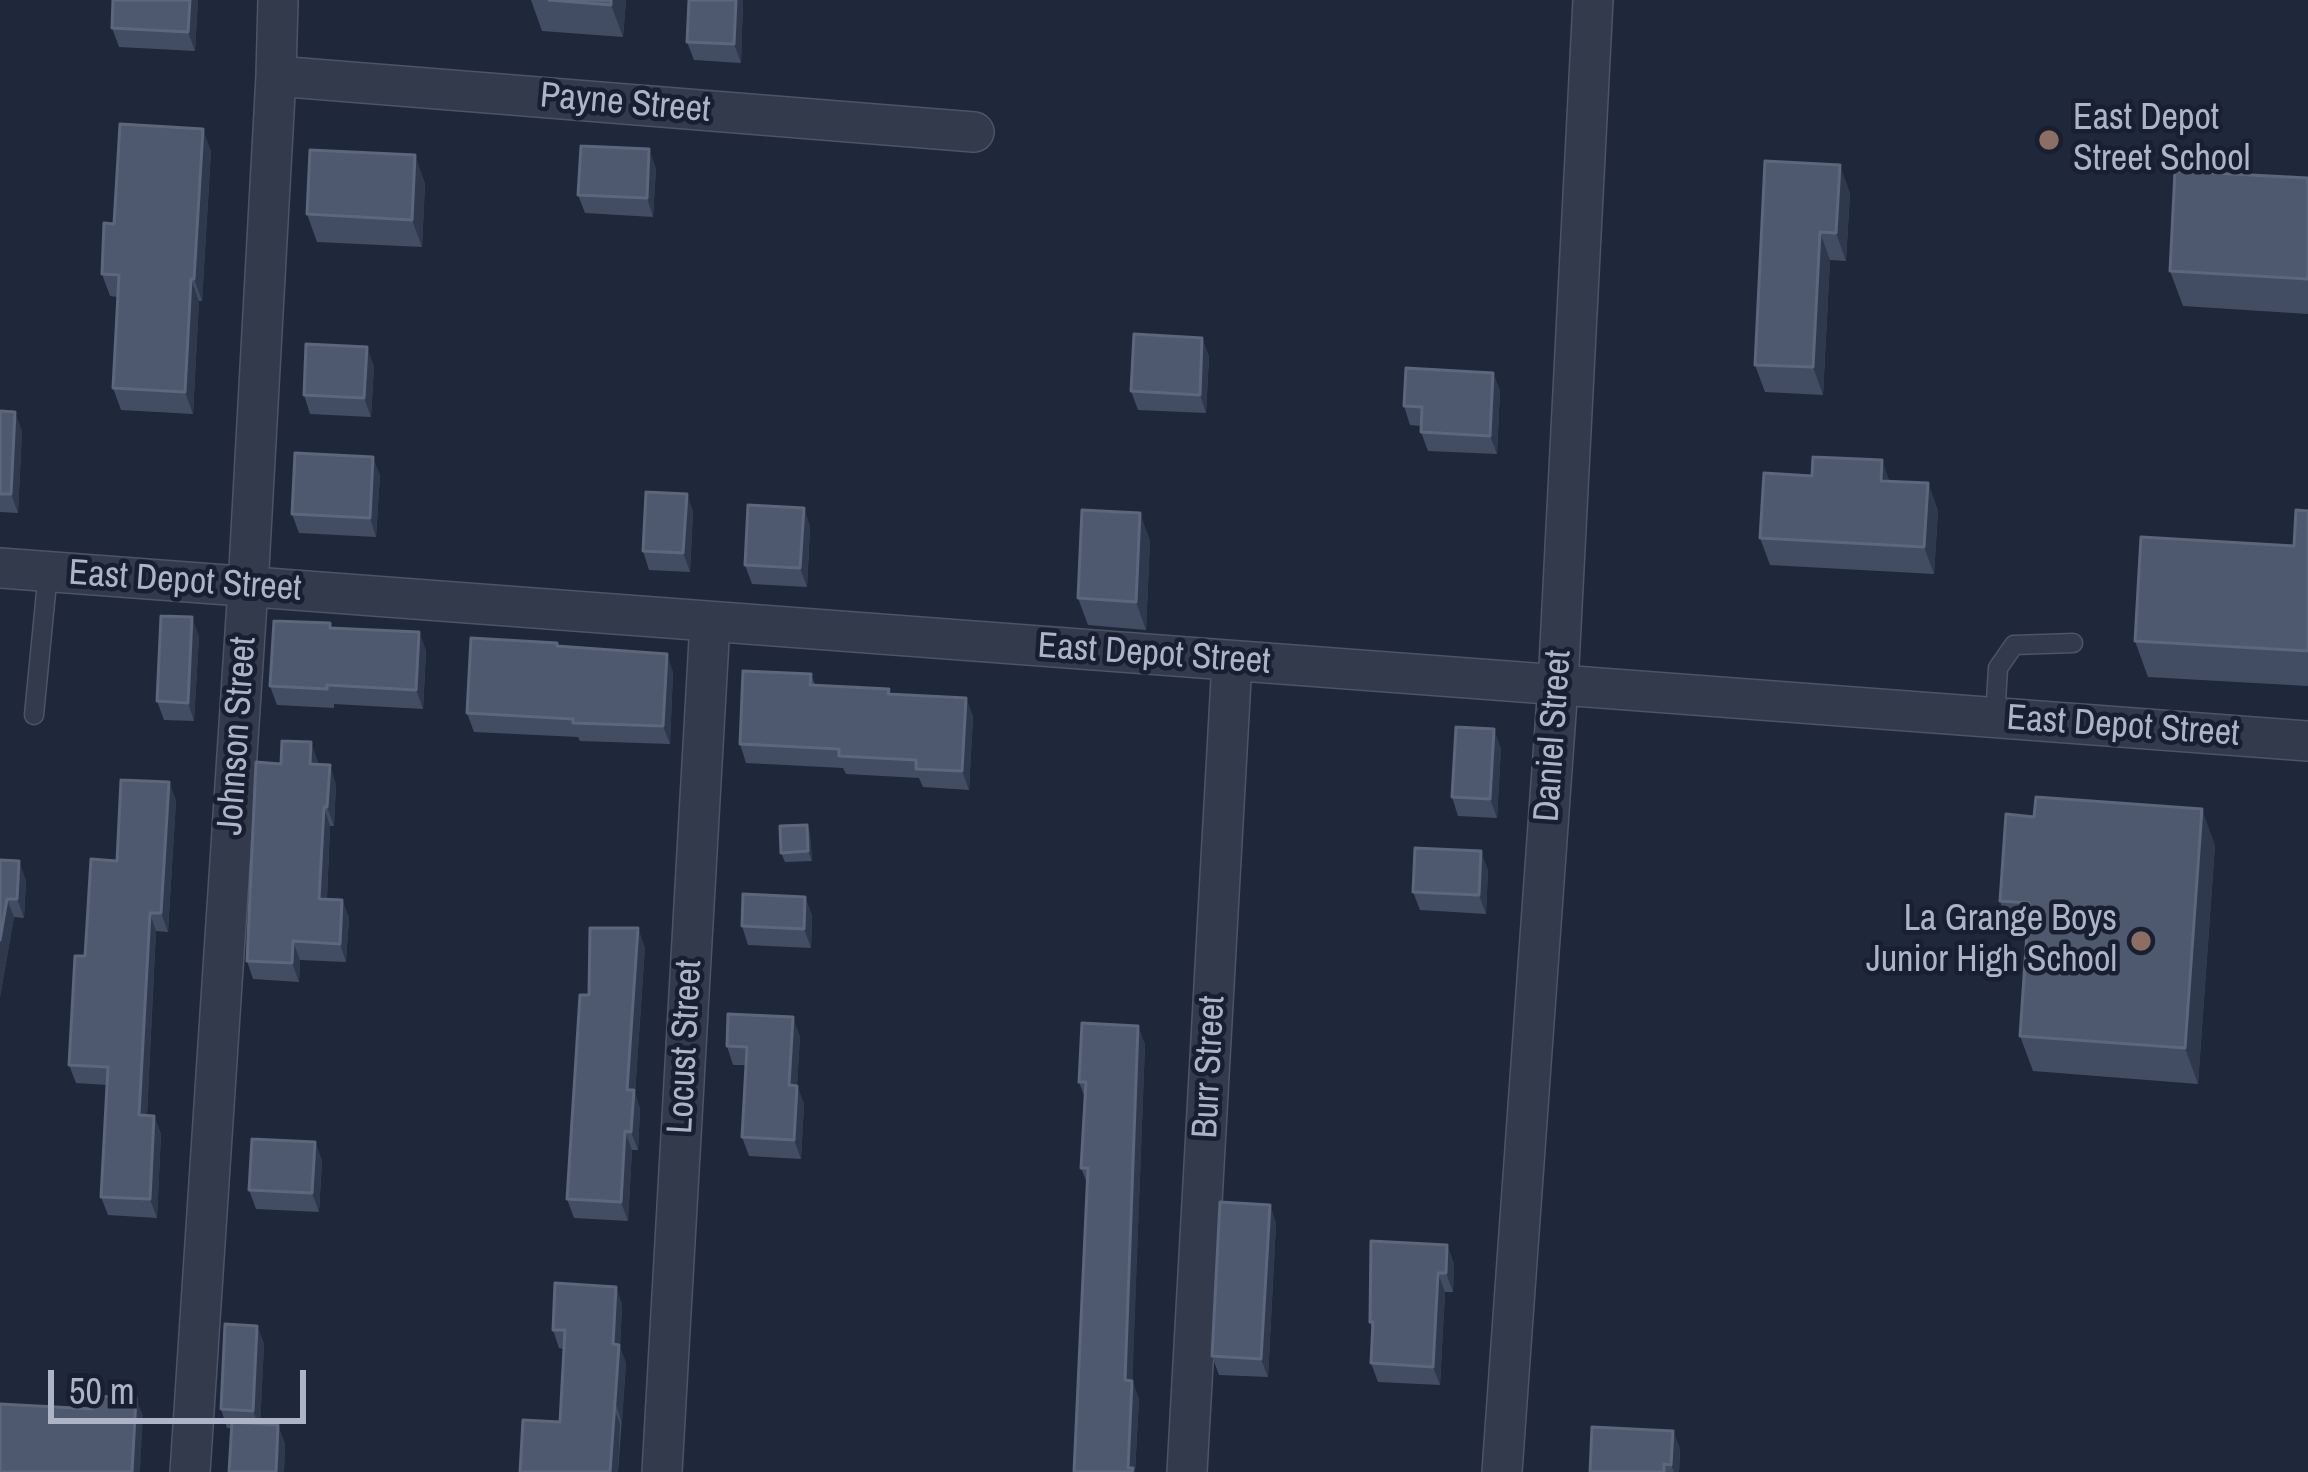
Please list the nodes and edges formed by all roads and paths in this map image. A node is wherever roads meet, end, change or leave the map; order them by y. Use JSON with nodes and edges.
{"nodes":[{"id":1,"x":278,"y":0,"type":"edge"},
{"id":2,"x":1594,"y":0,"type":"edge"},
{"id":3,"x":276,"y":76,"type":"junction"},
{"id":4,"x":974,"y":132,"type":"dead end"},
{"id":5,"x":0,"y":568,"type":"edge"},
{"id":6,"x":48,"y":572,"type":"junction"},
{"id":7,"x":248,"y":587,"type":"junction"},
{"id":8,"x":710,"y":622,"type":"junction"},
{"id":9,"x":2073,"y":643,"type":"dead end"},
{"id":10,"x":1232,"y":661,"type":"junction"},
{"id":11,"x":1558,"y":685,"type":"junction"},
{"id":12,"x":34,"y":715,"type":"dead end"},
{"id":13,"x":1995,"y":718,"type":"junction"},
{"id":14,"x":2308,"y":741,"type":"edge"},
{"id":15,"x":190,"y":1472,"type":"edge"},
{"id":16,"x":662,"y":1472,"type":"edge"},
{"id":17,"x":1187,"y":1472,"type":"edge"},
{"id":18,"x":1502,"y":1472,"type":"edge"}],
"edges":[{"from":1,"to":3,"type":"street","name":"Johnson Street"},
{"from":2,"to":11,"type":"street","name":"Daniel Street"},
{"from":3,"to":4,"type":"street","name":"Payne Street"},
{"from":3,"to":7,"type":"street","name":"Johnson Street"},
{"from":5,"to":6,"type":"street","name":"East Depot Street"},
{"from":6,"to":7,"type":"street","name":"East Depot Street"},
{"from":6,"to":12,"type":"lane"},
{"from":7,"to":8,"type":"street","name":"East Depot Street"},
{"from":7,"to":15,"type":"street","name":"Johnson Street"},
{"from":8,"to":10,"type":"street","name":"East Depot Street"},
{"from":8,"to":16,"type":"street","name":"Locust Street"},
{"from":9,"to":13,"type":"lane"},
{"from":10,"to":11,"type":"street","name":"East Depot Street"},
{"from":10,"to":17,"type":"street","name":"Burr Street"},
{"from":11,"to":13,"type":"street","name":"East Depot Street"},
{"from":11,"to":18,"type":"street","name":"Daniel Street"},
{"from":13,"to":14,"type":"street","name":"East Depot Street"}]}
